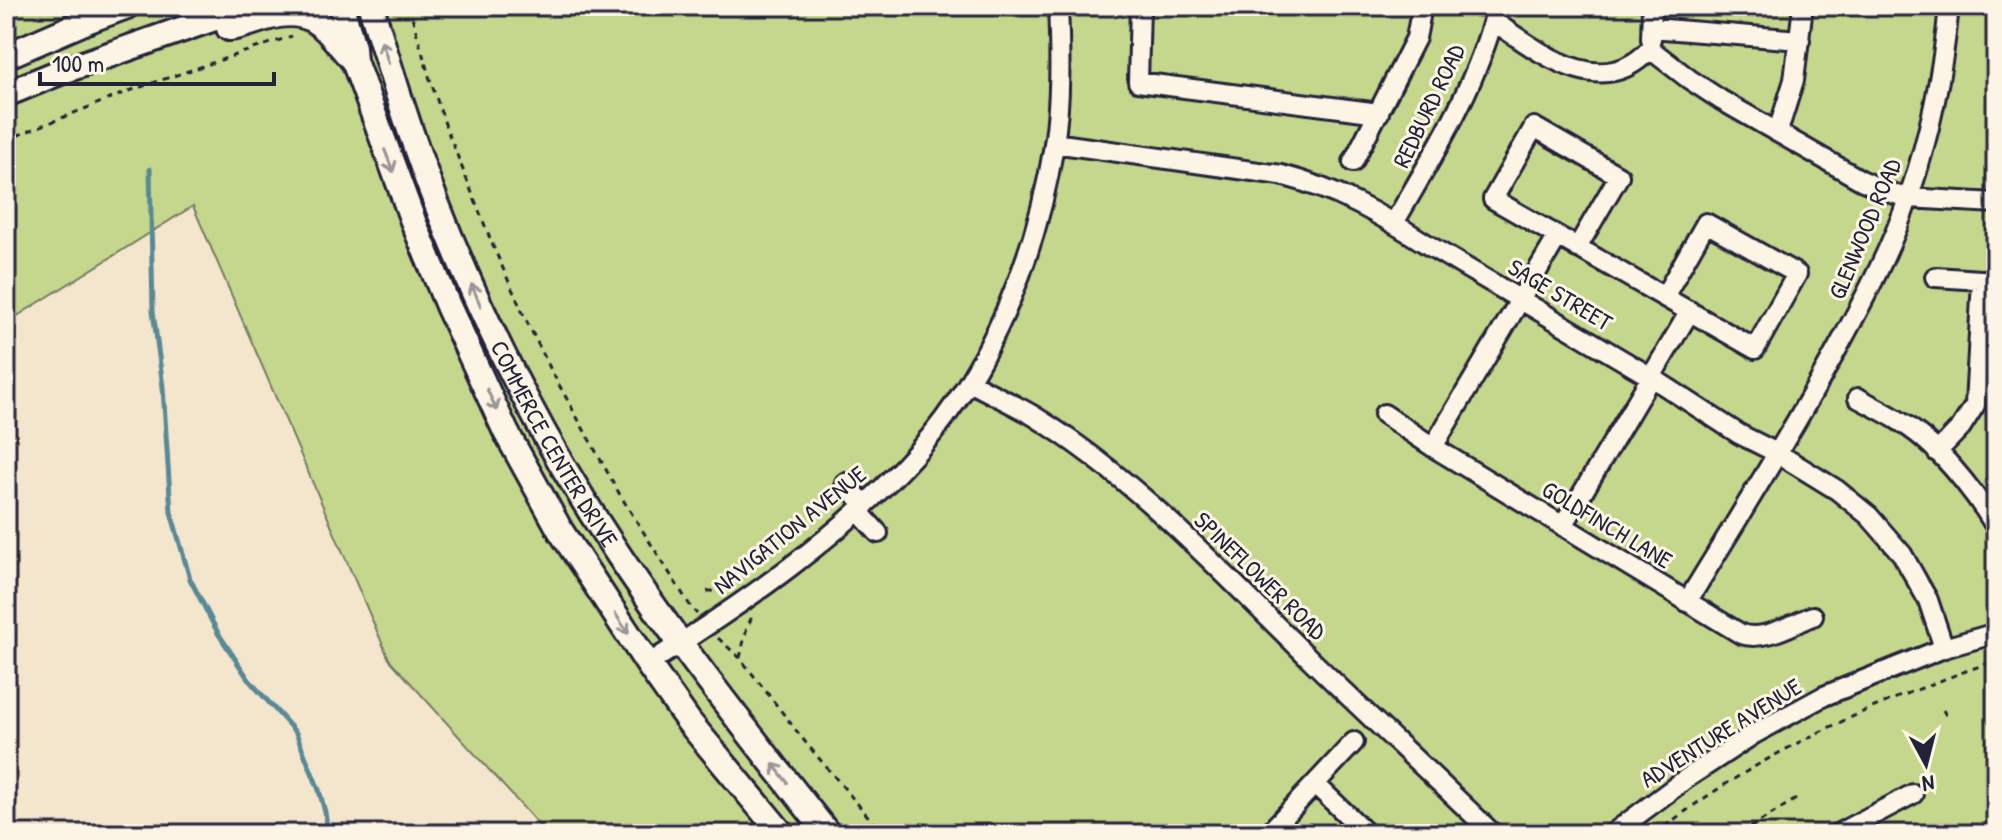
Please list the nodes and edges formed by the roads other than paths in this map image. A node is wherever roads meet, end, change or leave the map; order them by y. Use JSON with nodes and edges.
{"nodes":[{"id":1,"x":127,"y":6,"type":"edge"},
{"id":2,"x":249,"y":6,"type":"edge"},
{"id":3,"x":341,"y":6,"type":"edge"},
{"id":4,"x":371,"y":6,"type":"edge"},
{"id":5,"x":1058,"y":6,"type":"edge"},
{"id":6,"x":1140,"y":6,"type":"edge"},
{"id":7,"x":1422,"y":6,"type":"edge"},
{"id":8,"x":1652,"y":6,"type":"edge"},
{"id":9,"x":1803,"y":6,"type":"edge"},
{"id":10,"x":1949,"y":6,"type":"edge"},
{"id":11,"x":1495,"y":14,"type":"edge"},
{"id":12,"x":186,"y":27,"type":"junction"},
{"id":13,"x":1652,"y":28,"type":"junction"},
{"id":14,"x":1800,"y":40,"type":"junction"},
{"id":15,"x":1650,"y":49,"type":"junction"},
{"id":16,"x":6,"y":56,"type":"edge"},
{"id":17,"x":354,"y":61,"type":"junction"},
{"id":18,"x":6,"y":94,"type":"edge"},
{"id":19,"x":1379,"y":113,"type":"junction"},
{"id":20,"x":1778,"y":131,"type":"junction"},
{"id":21,"x":1054,"y":143,"type":"junction"},
{"id":22,"x":1353,"y":162,"type":"dead end"},
{"id":23,"x":1908,"y":198,"type":"junction"},
{"id":24,"x":1996,"y":203,"type":"edge"},
{"id":25,"x":1394,"y":223,"type":"junction"},
{"id":26,"x":1558,"y":236,"type":"junction"},
{"id":27,"x":1577,"y":248,"type":"junction"},
{"id":28,"x":1935,"y":277,"type":"dead end"},
{"id":29,"x":1989,"y":280,"type":"edge"},
{"id":30,"x":1664,"y":297,"type":"junction"},
{"id":31,"x":1520,"y":299,"type":"junction"},
{"id":32,"x":1690,"y":311,"type":"junction"},
{"id":33,"x":1651,"y":377,"type":"junction"},
{"id":34,"x":970,"y":382,"type":"junction"},
{"id":35,"x":1858,"y":398,"type":"dead end"},
{"id":36,"x":1384,"y":414,"type":"dead end"},
{"id":37,"x":1433,"y":447,"type":"junction"},
{"id":38,"x":1937,"y":452,"type":"junction"},
{"id":39,"x":1777,"y":453,"type":"junction"},
{"id":40,"x":845,"y":483,"type":"dead end"},
{"id":41,"x":862,"y":508,"type":"junction"},
{"id":42,"x":1563,"y":526,"type":"junction"},
{"id":43,"x":1996,"y":527,"type":"edge"},
{"id":44,"x":878,"y":533,"type":"dead end"},
{"id":45,"x":1687,"y":602,"type":"junction"},
{"id":46,"x":1813,"y":616,"type":"dead end"},
{"id":47,"x":1996,"y":633,"type":"edge"},
{"id":48,"x":681,"y":643,"type":"junction"},
{"id":49,"x":1944,"y":648,"type":"junction"},
{"id":50,"x":648,"y":664,"type":"junction"},
{"id":51,"x":1354,"y":742,"type":"dead end"},
{"id":52,"x":1315,"y":784,"type":"junction"},
{"id":53,"x":1913,"y":794,"type":"dead end"},
{"id":54,"x":782,"y":834,"type":"edge"},
{"id":55,"x":828,"y":834,"type":"edge"},
{"id":56,"x":1268,"y":834,"type":"edge"},
{"id":57,"x":1367,"y":834,"type":"edge"},
{"id":58,"x":1493,"y":834,"type":"edge"},
{"id":59,"x":1612,"y":834,"type":"edge"},
{"id":60,"x":1837,"y":834,"type":"edge"}],
"edges":[{"from":1,"to":16,"type":"main road"},
{"from":2,"to":12,"type":"main road"},
{"from":3,"to":17,"type":"main road","name":"COMMERCE CENTER DRIVE"},
{"from":48,"to":4,"type":"main road","name":"COMMERCE CENTER DRIVE","one_way":true},
{"from":5,"to":21,"type":"street","name":"NAVIGATION AVENUE"},
{"from":6,"to":19,"type":"street"},
{"from":7,"to":19,"type":"street"},
{"from":8,"to":13,"type":"street"},
{"from":9,"to":14,"type":"street"},
{"from":10,"to":23,"type":"street","name":"GLENWOOD ROAD"},
{"from":11,"to":15,"type":"street"},
{"from":11,"to":25,"type":"street","name":"REDBURD ROAD"},
{"from":12,"to":17,"type":"main road"},
{"from":12,"to":18,"type":"main road"},
{"from":13,"to":14,"type":"street"},
{"from":13,"to":15,"type":"street"},
{"from":14,"to":20,"type":"street"},
{"from":15,"to":20,"type":"street"},
{"from":17,"to":50,"type":"main road","name":"COMMERCE CENTER DRIVE","one_way":true},
{"from":19,"to":22,"type":"street"},
{"from":20,"to":23,"type":"street"},
{"from":21,"to":25,"type":"street","name":"SAGE STREET"},
{"from":21,"to":34,"type":"street","name":"NAVIGATION AVENUE"},
{"from":23,"to":24,"type":"street"},
{"from":23,"to":39,"type":"street","name":"GLENWOOD ROAD"},
{"from":25,"to":31,"type":"street","name":"SAGE STREET"},
{"from":26,"to":27,"type":"street"},
{"from":26,"to":27,"type":"street"},
{"from":26,"to":31,"type":"street"},
{"from":27,"to":30,"type":"street"},
{"from":28,"to":29,"type":"street"},
{"from":29,"to":38,"type":"street"},
{"from":30,"to":32,"type":"street"},
{"from":30,"to":32,"type":"street"},
{"from":31,"to":33,"type":"street","name":"SAGE STREET"},
{"from":31,"to":37,"type":"street"},
{"from":32,"to":33,"type":"street"},
{"from":33,"to":39,"type":"street","name":"SAGE STREET"},
{"from":33,"to":42,"type":"street"},
{"from":34,"to":41,"type":"street","name":"NAVIGATION AVENUE"},
{"from":34,"to":58,"type":"street","name":"SPINEFLOWER ROAD"},
{"from":35,"to":38,"type":"street"},
{"from":36,"to":37,"type":"street","name":"GOLDFINCH LANE"},
{"from":37,"to":42,"type":"street","name":"GOLDFINCH LANE"},
{"from":38,"to":43,"type":"street"},
{"from":39,"to":45,"type":"street","name":"GLENWOOD ROAD"},
{"from":39,"to":49,"type":"street","name":"SAGE STREET"},
{"from":40,"to":41,"type":"street"},
{"from":41,"to":44,"type":"street"},
{"from":41,"to":48,"type":"street","name":"NAVIGATION AVENUE"},
{"from":42,"to":45,"type":"street","name":"GOLDFINCH LANE"},
{"from":45,"to":46,"type":"street","name":"GOLDFINCH LANE"},
{"from":47,"to":49,"type":"street","name":"ADVENTURE AVENUE"},
{"from":48,"to":50,"type":"street","name":"NAVIGATION AVENUE"},
{"from":55,"to":48,"type":"main road","name":"COMMERCE CENTER DRIVE","one_way":true},
{"from":49,"to":59,"type":"street","name":"ADVENTURE AVENUE"},
{"from":50,"to":54,"type":"main road","name":"COMMERCE CENTER DRIVE"},
{"from":51,"to":52,"type":"street"},
{"from":52,"to":56,"type":"street"},
{"from":52,"to":57,"type":"street"},
{"from":53,"to":60,"type":"street"}]}
